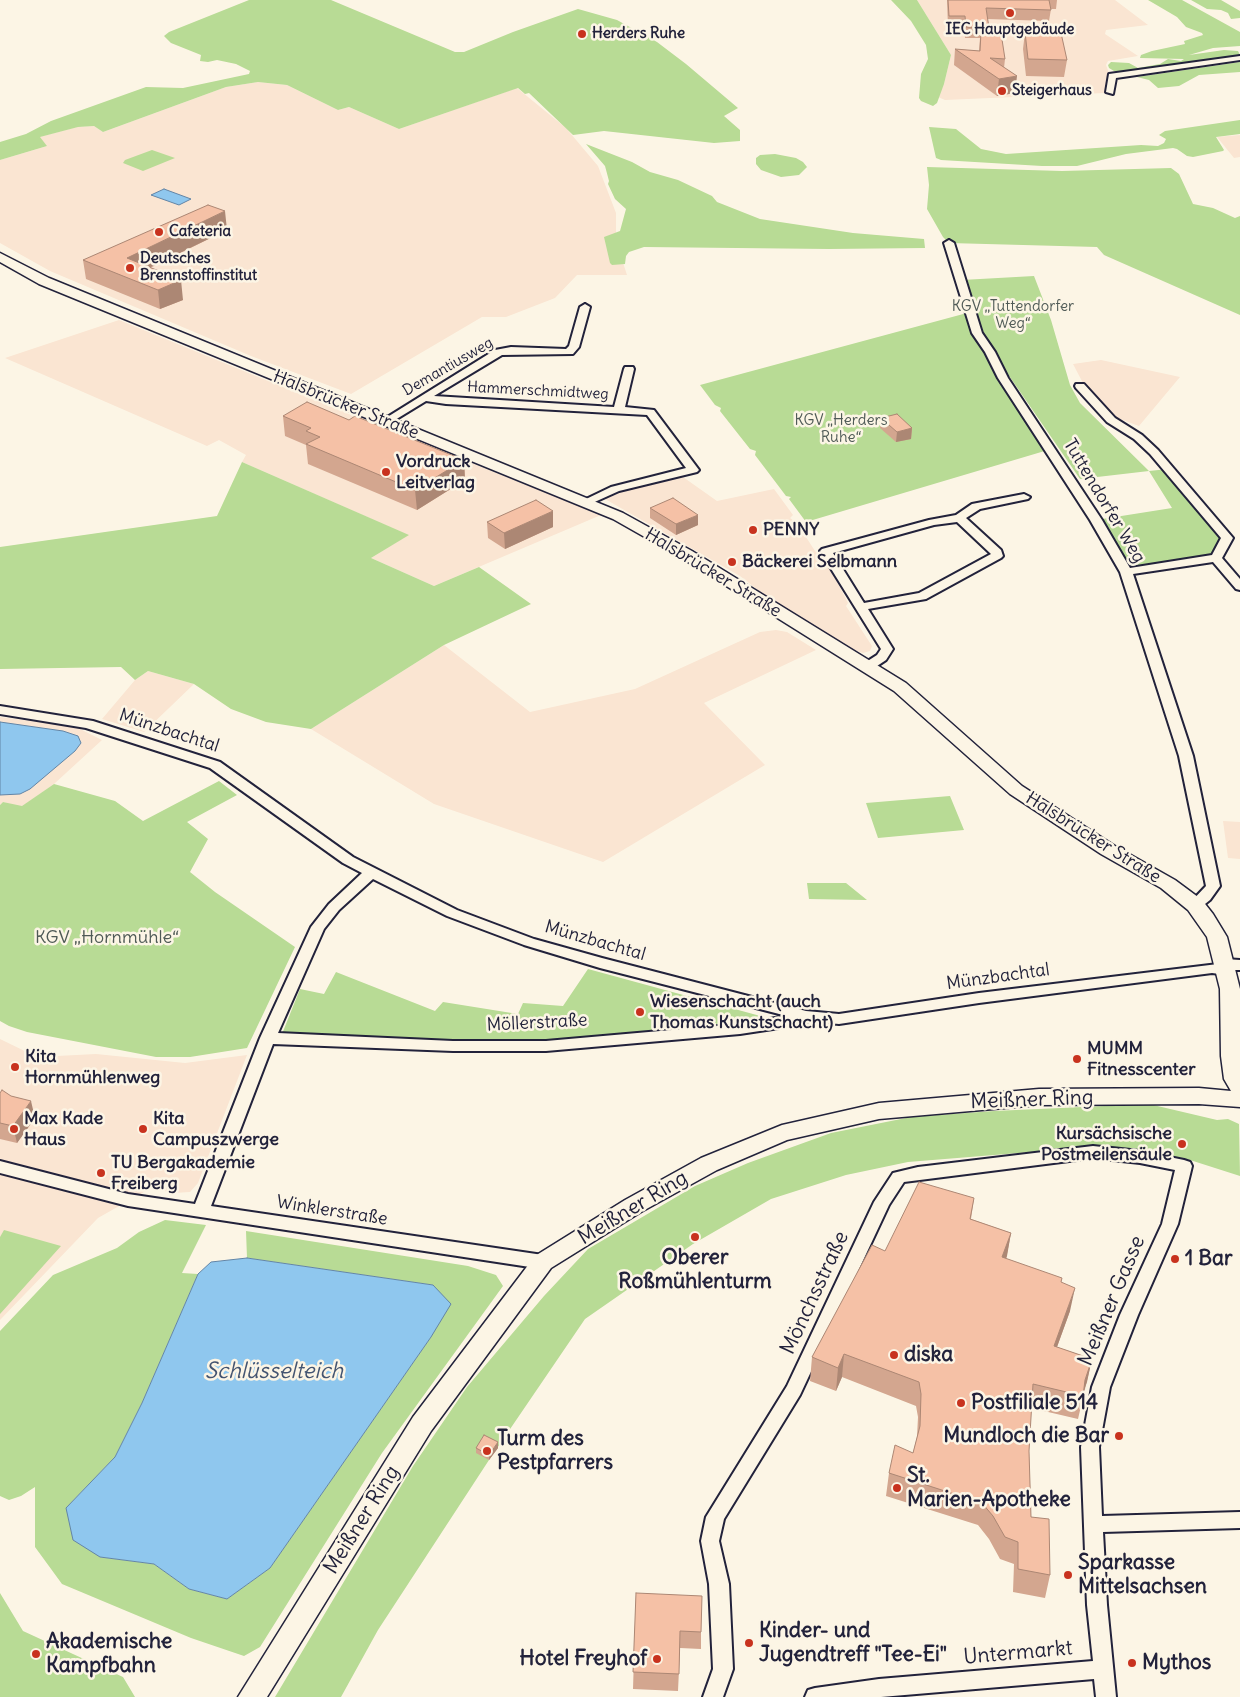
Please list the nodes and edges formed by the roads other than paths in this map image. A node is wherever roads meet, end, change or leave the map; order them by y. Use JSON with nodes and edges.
{"nodes":[{"id":1,"x":1240,"y":58,"type":"edge"},
{"id":2,"x":1110,"y":92,"type":"dead end"},
{"id":3,"x":949,"y":243,"type":"dead end"},
{"id":4,"x":0,"y":257,"type":"edge"},
{"id":5,"x":585,"y":307,"type":"dead end"},
{"id":6,"x":629,"y":369,"type":"dead end"},
{"id":7,"x":1080,"y":386,"type":"dead end"},
{"id":8,"x":425,"y":398,"type":"junction"},
{"id":9,"x":619,"y":410,"type":"junction"},
{"id":10,"x":386,"y":421,"type":"junction"},
{"id":11,"x":1024,"y":497,"type":"dead end"},
{"id":12,"x":588,"y":502,"type":"junction"},
{"id":13,"x":959,"y":518,"type":"junction"},
{"id":14,"x":1216,"y":558,"type":"junction"},
{"id":15,"x":1126,"y":572,"type":"junction"},
{"id":16,"x":1240,"y":586,"type":"edge"},
{"id":17,"x":861,"y":607,"type":"junction"},
{"id":18,"x":868,"y":667,"type":"junction"},
{"id":19,"x":0,"y":710,"type":"edge"},
{"id":20,"x":371,"y":873,"type":"junction"},
{"id":21,"x":1195,"y":905,"type":"junction"},
{"id":22,"x":1231,"y":966,"type":"edge"},
{"id":23,"x":806,"y":1016,"type":"junction"},
{"id":24,"x":268,"y":1038,"type":"junction"},
{"id":25,"x":1240,"y":1088,"type":"edge"},
{"id":26,"x":1240,"y":1099,"type":"edge"},
{"id":27,"x":0,"y":1166,"type":"edge"},
{"id":28,"x":1184,"y":1166,"type":"joint"},
{"id":29,"x":200,"y":1211,"type":"junction"},
{"id":30,"x":543,"y":1262,"type":"junction"},
{"id":31,"x":1240,"y":1520,"type":"edge"},
{"id":32,"x":1093,"y":1524,"type":"junction"},
{"id":33,"x":1102,"y":1669,"type":"junction"},
{"id":34,"x":883,"y":1692,"type":"edge"},
{"id":35,"x":252,"y":1697,"type":"edge"},
{"id":36,"x":713,"y":1697,"type":"edge"},
{"id":37,"x":815,"y":1697,"type":"edge"},
{"id":38,"x":1106,"y":1697,"type":"edge"}],
"edges":[{"from":1,"to":2,"type":"street"},
{"from":3,"to":15,"type":"street","name":"Tuttendorfer Weg"},
{"from":4,"to":10,"type":"main road","name":"Halsbrücker Straße"},
{"from":5,"to":8,"type":"street","name":"Demantiusweg"},
{"from":6,"to":9,"type":"street","name":"Hammerschmidtweg"},
{"from":7,"to":14,"type":"street"},
{"from":8,"to":9,"type":"street","name":"Hammerschmidtweg"},
{"from":8,"to":10,"type":"street","name":"Demantiusweg"},
{"from":9,"to":12,"type":"street","name":"Hammerschmidtweg"},
{"from":10,"to":12,"type":"main road","name":"Halsbrücker Straße"},
{"from":11,"to":13,"type":"street"},
{"from":12,"to":18,"type":"main road","name":"Halsbrücker Straße"},
{"from":13,"to":17,"type":"street"},
{"from":13,"to":17,"type":"street"},
{"from":14,"to":15,"type":"street"},
{"from":14,"to":16,"type":"street"},
{"from":15,"to":21,"type":"street","name":"Tuttendorfer Weg"},
{"from":17,"to":18,"type":"street"},
{"from":18,"to":21,"type":"main road","name":"Halsbrücker Straße"},
{"from":19,"to":20,"type":"street","name":"Münzbachtal"},
{"from":20,"to":23,"type":"street","name":"Münzbachtal"},
{"from":20,"to":24,"type":"street"},
{"from":21,"to":22,"type":"main road","name":"Halsbrücker Straße"},
{"from":22,"to":23,"type":"street","name":"Münzbachtal"},
{"from":22,"to":25,"type":"main road","name":"Halsbrücker Straße"},
{"from":23,"to":24,"type":"street","name":"Möllerstraße"},
{"from":24,"to":29,"type":"street"},
{"from":26,"to":30,"type":"main road","name":"Meißner Ring"},
{"from":27,"to":29,"type":"street","name":"Winklerstraße"},
{"from":28,"to":32,"type":"street","name":"Meißner Gasse"},
{"from":28,"to":36,"type":"street","name":"Mönchsstraße"},
{"from":29,"to":30,"type":"street","name":"Winklerstraße"},
{"from":30,"to":35,"type":"main road","name":"Meißner Ring"},
{"from":31,"to":32,"type":"street"},
{"from":32,"to":33,"type":"street","name":"Meißner Gasse"},
{"from":33,"to":34,"type":"street","name":"Untermarkt"},
{"from":33,"to":38,"type":"street"},
{"from":34,"to":37,"type":"street","name":"Untermarkt"}]}
